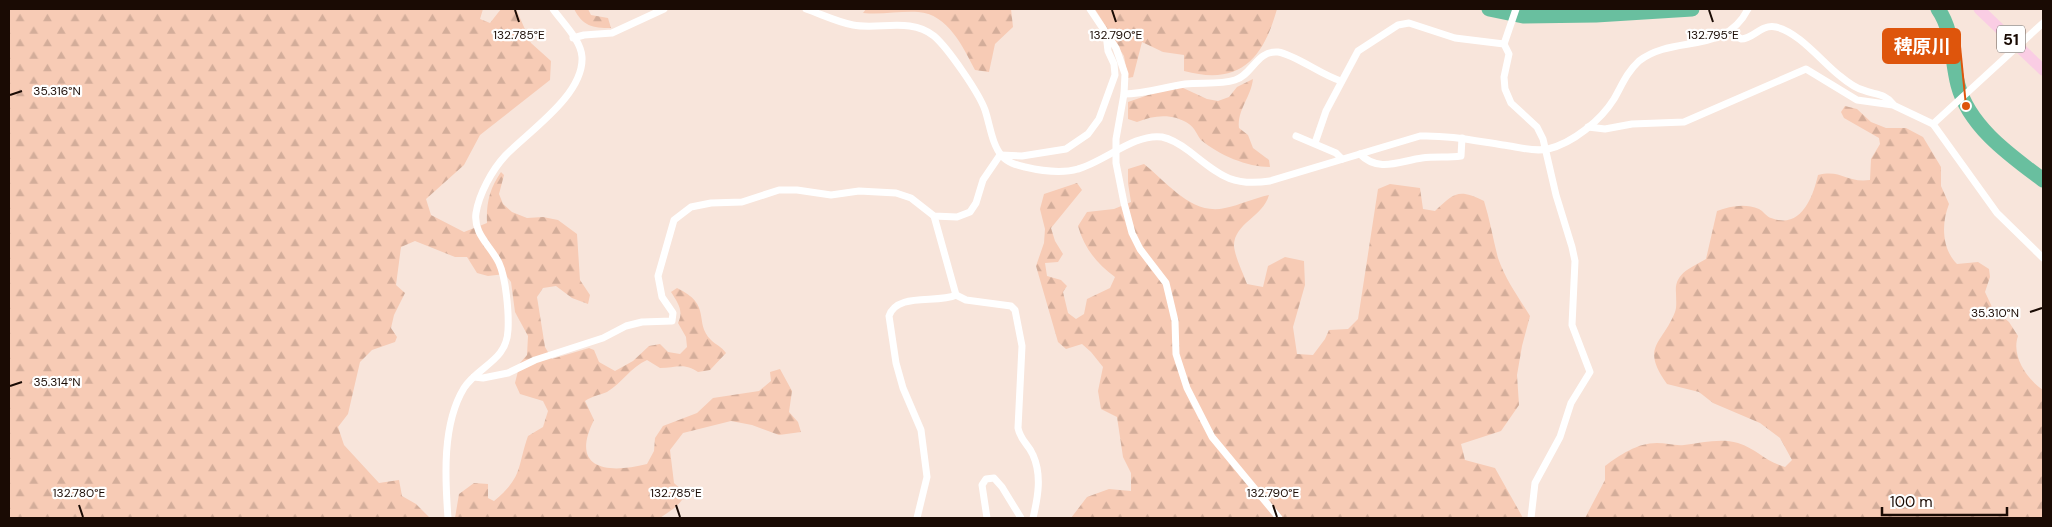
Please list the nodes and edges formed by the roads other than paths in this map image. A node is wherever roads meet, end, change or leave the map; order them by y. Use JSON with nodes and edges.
{"nodes":[{"id":1,"x":553,"y":9,"type":"edge"},
{"id":2,"x":664,"y":9,"type":"edge"},
{"id":3,"x":806,"y":9,"type":"edge"},
{"id":4,"x":1090,"y":9,"type":"edge"},
{"id":5,"x":1516,"y":9,"type":"edge"},
{"id":6,"x":1748,"y":9,"type":"edge"},
{"id":7,"x":1979,"y":9,"type":"edge"},
{"id":8,"x":2043,"y":23,"type":"edge"},
{"id":9,"x":1731,"y":31,"type":"junction"},
{"id":10,"x":1106,"y":34,"type":"junction"},
{"id":11,"x":574,"y":38,"type":"junction"},
{"id":12,"x":1504,"y":44,"type":"junction"},
{"id":13,"x":2018,"y":46,"type":"junction"},
{"id":14,"x":2043,"y":70,"type":"edge"},
{"id":15,"x":1341,"y":81,"type":"junction"},
{"id":16,"x":1124,"y":94,"type":"junction"},
{"id":17,"x":1893,"y":105,"type":"junction"},
{"id":18,"x":1933,"y":124,"type":"junction"},
{"id":19,"x":1588,"y":127,"type":"junction"},
{"id":20,"x":1296,"y":136,"type":"dead end"},
{"id":21,"x":1462,"y":138,"type":"junction"},
{"id":22,"x":1314,"y":143,"type":"junction"},
{"id":23,"x":1549,"y":149,"type":"junction"},
{"id":24,"x":1116,"y":152,"type":"junction"},
{"id":25,"x":1360,"y":154,"type":"junction"},
{"id":26,"x":1000,"y":155,"type":"junction"},
{"id":27,"x":1342,"y":160,"type":"junction"},
{"id":28,"x":934,"y":216,"type":"junction"},
{"id":29,"x":2043,"y":258,"type":"edge"},
{"id":30,"x":956,"y":295,"type":"junction"},
{"id":31,"x":474,"y":377,"type":"junction"},
{"id":32,"x":448,"y":518,"type":"edge"},
{"id":33,"x":918,"y":518,"type":"edge"},
{"id":34,"x":987,"y":518,"type":"edge"},
{"id":35,"x":1021,"y":518,"type":"edge"},
{"id":36,"x":1034,"y":518,"type":"edge"},
{"id":37,"x":1279,"y":518,"type":"edge"},
{"id":38,"x":1531,"y":518,"type":"edge"}],
"edges":[{"from":1,"to":11,"type":"street"},
{"from":2,"to":11,"type":"street"},
{"from":3,"to":26,"type":"street"},
{"from":4,"to":10,"type":"street"},
{"from":5,"to":12,"type":"street"},
{"from":6,"to":9,"type":"street"},
{"from":7,"to":13,"type":"main road","number":"51"},
{"from":8,"to":13,"type":"street"},
{"from":9,"to":17,"type":"street"},
{"from":9,"to":19,"type":"street"},
{"from":10,"to":16,"type":"street"},
{"from":10,"to":26,"type":"street"},
{"from":11,"to":31,"type":"street"},
{"from":12,"to":15,"type":"street"},
{"from":12,"to":23,"type":"street"},
{"from":13,"to":14,"type":"main road","number":"51"},
{"from":13,"to":18,"type":"street"},
{"from":15,"to":16,"type":"street"},
{"from":15,"to":22,"type":"street"},
{"from":16,"to":24,"type":"street"},
{"from":17,"to":18,"type":"street"},
{"from":17,"to":19,"type":"street"},
{"from":18,"to":29,"type":"street"},
{"from":19,"to":23,"type":"street"},
{"from":20,"to":22,"type":"street"},
{"from":21,"to":23,"type":"street"},
{"from":21,"to":25,"type":"street"},
{"from":21,"to":25,"type":"street"},
{"from":22,"to":27,"type":"street"},
{"from":23,"to":38,"type":"street"},
{"from":24,"to":26,"type":"street"},
{"from":24,"to":27,"type":"street"},
{"from":24,"to":37,"type":"street"},
{"from":25,"to":27,"type":"street"},
{"from":26,"to":28,"type":"street"},
{"from":28,"to":30,"type":"street"},
{"from":28,"to":31,"type":"street"},
{"from":30,"to":33,"type":"street"},
{"from":30,"to":36,"type":"street"},
{"from":31,"to":32,"type":"street"},
{"from":34,"to":35,"type":"street"}]}
